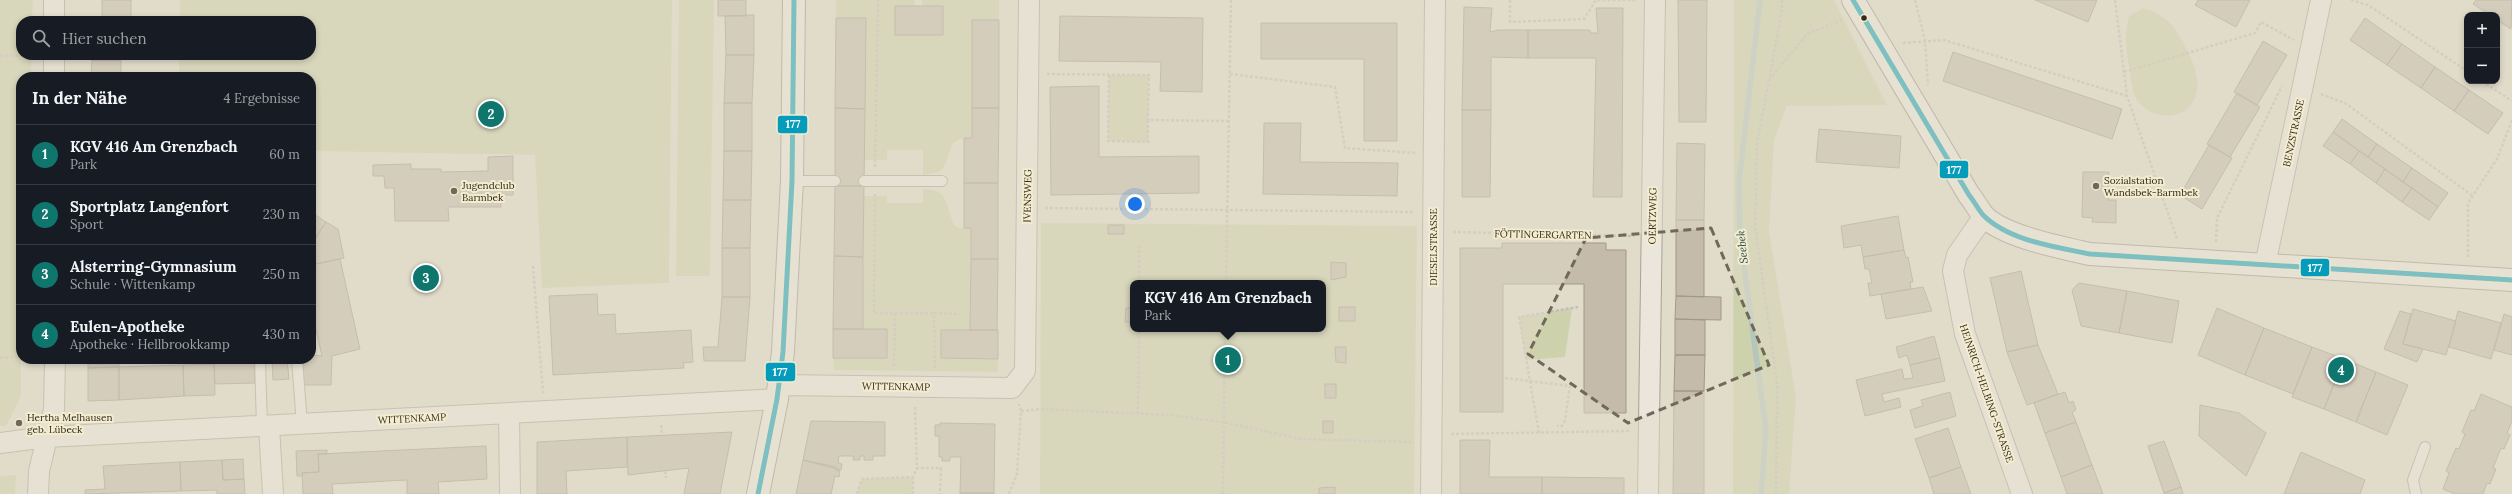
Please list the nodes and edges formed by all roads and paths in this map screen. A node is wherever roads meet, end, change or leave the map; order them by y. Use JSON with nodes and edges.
{"nodes":[{"id":1,"x":54,"y":0,"type":"edge"},
{"id":2,"x":794,"y":0,"type":"edge"},
{"id":3,"x":878,"y":0,"type":"edge"},
{"id":4,"x":1029,"y":0,"type":"edge"},
{"id":5,"x":1231,"y":0,"type":"edge"},
{"id":6,"x":1435,"y":0,"type":"edge"},
{"id":7,"x":1510,"y":0,"type":"edge"},
{"id":8,"x":1655,"y":0,"type":"edge"},
{"id":9,"x":1782,"y":0,"type":"edge"},
{"id":10,"x":1915,"y":0,"type":"edge"},
{"id":11,"x":2115,"y":0,"type":"edge"},
{"id":12,"x":2320,"y":0,"type":"edge"},
{"id":13,"x":2351,"y":0,"type":"edge"},
{"id":14,"x":1857,"y":6,"type":"edge"},
{"id":15,"x":54,"y":16,"type":"edge"},
{"id":16,"x":1925,"y":40,"type":"junction"},
{"id":17,"x":1880,"y":46,"type":"junction"},
{"id":18,"x":2310,"y":48,"type":"junction"},
{"id":19,"x":0,"y":56,"type":"edge"},
{"id":20,"x":16,"y":56,"type":"edge"},
{"id":21,"x":54,"y":60,"type":"edge"},
{"id":22,"x":2464,"y":69,"type":"edge"},
{"id":23,"x":54,"y":72,"type":"edge"},
{"id":24,"x":2124,"y":72,"type":"junction"},
{"id":25,"x":1028,"y":74,"type":"junction"},
{"id":26,"x":1230,"y":74,"type":"junction"},
{"id":27,"x":1109,"y":75,"type":"junction"},
{"id":28,"x":1769,"y":80,"type":"junction"},
{"id":29,"x":2486,"y":84,"type":"edge"},
{"id":30,"x":1928,"y":87,"type":"dead end"},
{"id":31,"x":2302,"y":88,"type":"junction"},
{"id":32,"x":2128,"y":96,"type":"junction"},
{"id":33,"x":2512,"y":101,"type":"edge"},
{"id":34,"x":1148,"y":120,"type":"junction"},
{"id":35,"x":2512,"y":120,"type":"edge"},
{"id":36,"x":1229,"y":122,"type":"junction"},
{"id":37,"x":1434,"y":154,"type":"junction"},
{"id":38,"x":792,"y":181,"type":"junction"},
{"id":39,"x":835,"y":181,"type":"dead end"},
{"id":40,"x":864,"y":181,"type":"dead end"},
{"id":41,"x":875,"y":181,"type":"junction"},
{"id":42,"x":942,"y":181,"type":"dead end"},
{"id":43,"x":2473,"y":196,"type":"junction"},
{"id":44,"x":1026,"y":208,"type":"junction"},
{"id":45,"x":1228,"y":210,"type":"junction"},
{"id":46,"x":1984,"y":216,"type":"junction"},
{"id":47,"x":1434,"y":222,"type":"junction"},
{"id":48,"x":1652,"y":236,"type":"junction"},
{"id":49,"x":1139,"y":246,"type":"dead end"},
{"id":50,"x":2184,"y":261,"type":"junction"},
{"id":51,"x":2215,"y":262,"type":"junction"},
{"id":52,"x":2265,"y":265,"type":"junction"},
{"id":53,"x":533,"y":266,"type":"dead end"},
{"id":54,"x":2468,"y":277,"type":"junction"},
{"id":55,"x":1139,"y":280,"type":"edge"},
{"id":56,"x":1226,"y":280,"type":"edge"},
{"id":57,"x":2512,"y":280,"type":"edge"},
{"id":58,"x":1578,"y":307,"type":"dead end"},
{"id":59,"x":895,"y":313,"type":"junction"},
{"id":60,"x":934,"y":313,"type":"junction"},
{"id":61,"x":960,"y":314,"type":"dead end"},
{"id":62,"x":1139,"y":332,"type":"edge"},
{"id":63,"x":1225,"y":332,"type":"edge"},
{"id":64,"x":16,"y":356,"type":"edge"},
{"id":65,"x":0,"y":358,"type":"edge"},
{"id":66,"x":55,"y":364,"type":"edge"},
{"id":67,"x":260,"y":364,"type":"edge"},
{"id":68,"x":297,"y":364,"type":"edge"},
{"id":69,"x":1505,"y":378,"type":"dead end"},
{"id":70,"x":1530,"y":381,"type":"junction"},
{"id":71,"x":894,"y":386,"type":"junction"},
{"id":72,"x":936,"y":386,"type":"junction"},
{"id":73,"x":1012,"y":388,"type":"junction"},
{"id":74,"x":778,"y":392,"type":"junction"},
{"id":75,"x":916,"y":409,"type":"dead end"},
{"id":76,"x":544,"y":411,"type":"junction"},
{"id":77,"x":1021,"y":411,"type":"junction"},
{"id":78,"x":509,"y":413,"type":"junction"},
{"id":79,"x":1138,"y":414,"type":"junction"},
{"id":80,"x":1223,"y":422,"type":"junction"},
{"id":81,"x":302,"y":424,"type":"junction"},
{"id":82,"x":1557,"y":426,"type":"dead end"},
{"id":83,"x":266,"y":427,"type":"junction"},
{"id":84,"x":1648,"y":431,"type":"junction"},
{"id":85,"x":1539,"y":433,"type":"junction"},
{"id":86,"x":47,"y":437,"type":"junction"},
{"id":87,"x":1432,"y":439,"type":"junction"},
{"id":88,"x":0,"y":443,"type":"edge"},
{"id":89,"x":2424,"y":447,"type":"dead end"},
{"id":90,"x":917,"y":468,"type":"junction"},
{"id":91,"x":665,"y":471,"type":"dead end"},
{"id":92,"x":913,"y":477,"type":"junction"},
{"id":93,"x":666,"y":478,"type":"dead end"},
{"id":94,"x":38,"y":494,"type":"edge"},
{"id":95,"x":273,"y":494,"type":"edge"},
{"id":96,"x":510,"y":494,"type":"edge"},
{"id":97,"x":758,"y":494,"type":"edge"},
{"id":98,"x":857,"y":494,"type":"edge"},
{"id":99,"x":913,"y":494,"type":"edge"},
{"id":100,"x":940,"y":494,"type":"edge"},
{"id":101,"x":1010,"y":494,"type":"edge"},
{"id":102,"x":1223,"y":494,"type":"edge"},
{"id":103,"x":1431,"y":494,"type":"edge"},
{"id":104,"x":1648,"y":494,"type":"edge"},
{"id":105,"x":1776,"y":494,"type":"edge"},
{"id":106,"x":2022,"y":494,"type":"edge"},
{"id":107,"x":2416,"y":494,"type":"edge"}],
"edges":[{"from":1,"to":15,"type":"street"},
{"from":2,"to":38,"type":"street"},
{"from":3,"to":41,"type":"path"},
{"from":4,"to":25,"type":"street","name":"IVENSWEG"},
{"from":5,"to":26,"type":"path"},
{"from":6,"to":37,"type":"street","name":"DIESELSTRASSE"},
{"from":7,"to":8,"type":"path"},
{"from":8,"to":48,"type":"street","name":"OERTZWEG"},
{"from":9,"to":28,"type":"path"},
{"from":10,"to":16,"type":"path"},
{"from":11,"to":24,"type":"path"},
{"from":12,"to":18,"type":"street","name":"BENZSTRASSE"},
{"from":13,"to":22,"type":"path"},
{"from":14,"to":17,"type":"street"},
{"from":14,"to":28,"type":"path"},
{"from":16,"to":17,"type":"path"},
{"from":16,"to":30,"type":"path"},
{"from":16,"to":32,"type":"path"},
{"from":17,"to":46,"type":"street"},
{"from":18,"to":24,"type":"path"},
{"from":18,"to":31,"type":"street","name":"BENZSTRASSE"},
{"from":19,"to":20,"type":"path"},
{"from":21,"to":23,"type":"street"},
{"from":24,"to":32,"type":"path"},
{"from":25,"to":27,"type":"path"},
{"from":25,"to":44,"type":"street","name":"IVENSWEG"},
{"from":26,"to":36,"type":"path"},
{"from":26,"to":37,"type":"path"},
{"from":27,"to":34,"type":"path"},
{"from":27,"to":34,"type":"path"},
{"from":28,"to":105,"type":"path"},
{"from":29,"to":33,"type":"path"},
{"from":31,"to":43,"type":"path"},
{"from":31,"to":51,"type":"path"},
{"from":31,"to":52,"type":"street","name":"BENZSTRASSE"},
{"from":32,"to":50,"type":"path"},
{"from":34,"to":36,"type":"path"},
{"from":35,"to":43,"type":"path"},
{"from":36,"to":45,"type":"path"},
{"from":37,"to":47,"type":"street","name":"DIESELSTRASSE"},
{"from":38,"to":39,"type":"lane"},
{"from":38,"to":74,"type":"street"},
{"from":40,"to":41,"type":"lane"},
{"from":41,"to":42,"type":"lane"},
{"from":41,"to":59,"type":"path"},
{"from":43,"to":54,"type":"path"},
{"from":44,"to":45,"type":"path","name":"FÖTTINGERGARTEN"},
{"from":44,"to":73,"type":"street","name":"IVENSWEG"},
{"from":45,"to":47,"type":"path","name":"FÖTTINGERGARTEN"},
{"from":45,"to":56,"type":"path"},
{"from":46,"to":50,"type":"street"},
{"from":46,"to":106,"type":"street","name":"HEINRICH-HELBING-STRASSE"},
{"from":47,"to":48,"type":"path","name":"FÖTTINGERGARTEN"},
{"from":47,"to":87,"type":"street","name":"DIESELSTRASSE"},
{"from":48,"to":84,"type":"street","name":"OERTZWEG"},
{"from":49,"to":55,"type":"path"},
{"from":50,"to":51,"type":"street"},
{"from":51,"to":52,"type":"street"},
{"from":52,"to":54,"type":"street"},
{"from":53,"to":76,"type":"path"},
{"from":54,"to":57,"type":"street"},
{"from":58,"to":70,"type":"path"},
{"from":59,"to":60,"type":"path"},
{"from":59,"to":71,"type":"path"},
{"from":60,"to":61,"type":"path"},
{"from":60,"to":72,"type":"path"},
{"from":62,"to":79,"type":"path"},
{"from":63,"to":80,"type":"path"},
{"from":64,"to":65,"type":"path"},
{"from":66,"to":86,"type":"street"},
{"from":67,"to":83,"type":"lane"},
{"from":68,"to":81,"type":"lane"},
{"from":69,"to":70,"type":"path"},
{"from":70,"to":82,"type":"path"},
{"from":70,"to":85,"type":"path"},
{"from":71,"to":72,"type":"street","name":"WITTENKAMP"},
{"from":71,"to":74,"type":"street","name":"WITTENKAMP"},
{"from":72,"to":73,"type":"street","name":"WITTENKAMP"},
{"from":73,"to":77,"type":"path"},
{"from":74,"to":76,"type":"street","name":"WITTENKAMP"},
{"from":74,"to":97,"type":"street"},
{"from":75,"to":90,"type":"path"},
{"from":76,"to":78,"type":"street","name":"WITTENKAMP"},
{"from":77,"to":79,"type":"path"},
{"from":77,"to":101,"type":"path"},
{"from":78,"to":81,"type":"street","name":"WITTENKAMP"},
{"from":78,"to":96,"type":"street"},
{"from":79,"to":80,"type":"path"},
{"from":80,"to":87,"type":"path"},
{"from":80,"to":102,"type":"path"},
{"from":81,"to":83,"type":"street","name":"WITTENKAMP"},
{"from":83,"to":86,"type":"street","name":"WITTENKAMP"},
{"from":83,"to":95,"type":"street"},
{"from":84,"to":85,"type":"path"},
{"from":84,"to":104,"type":"street","name":"OERTZWEG"},
{"from":85,"to":87,"type":"path"},
{"from":86,"to":88,"type":"street","name":"WITTENKAMP"},
{"from":86,"to":94,"type":"street"},
{"from":87,"to":103,"type":"street","name":"DIESELSTRASSE"},
{"from":89,"to":107,"type":"lane"},
{"from":90,"to":92,"type":"path"},
{"from":90,"to":100,"type":"path"},
{"from":91,"to":93,"type":"path"},
{"from":92,"to":98,"type":"path"},
{"from":92,"to":99,"type":"path"}]}
